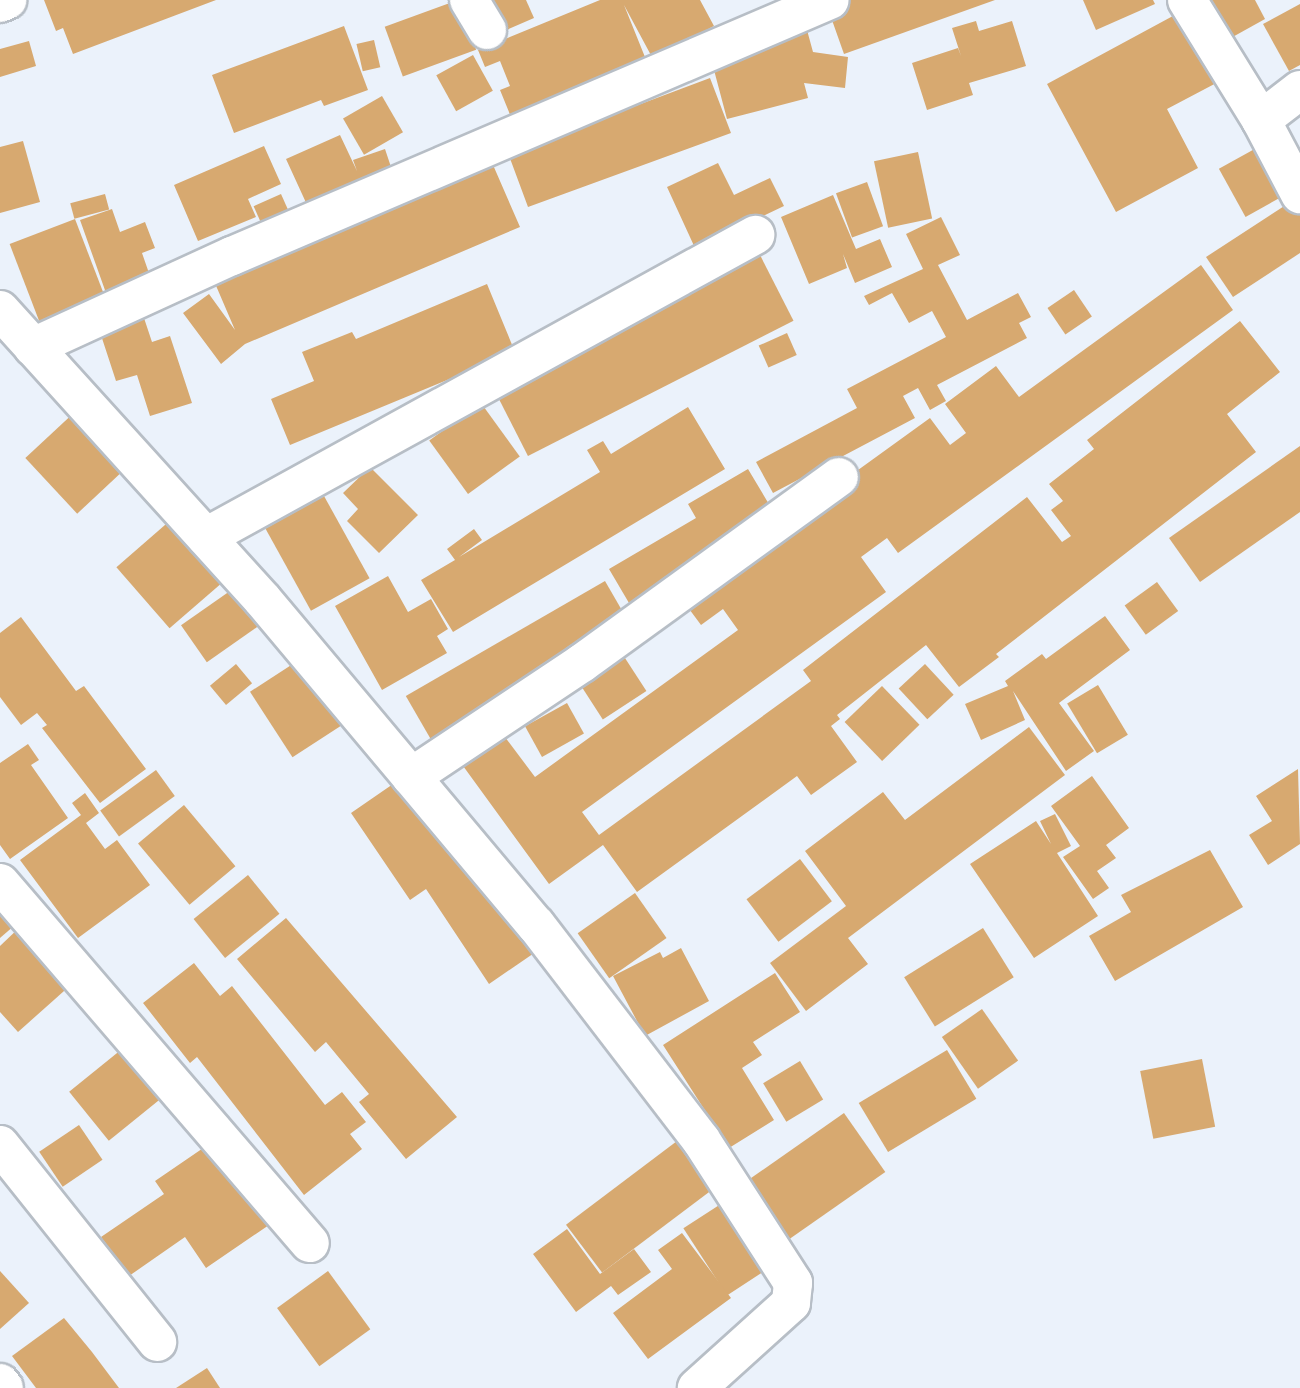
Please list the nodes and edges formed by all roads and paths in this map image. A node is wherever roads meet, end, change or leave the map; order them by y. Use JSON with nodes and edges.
{"nodes":[{"id":1,"x":7,"y":0,"type":"edge"},
{"id":2,"x":830,"y":0,"type":"edge"},
{"id":3,"x":1186,"y":0,"type":"edge"},
{"id":4,"x":0,"y":3,"type":"edge"},
{"id":5,"x":1300,"y":90,"type":"edge"},
{"id":6,"x":1261,"y":120,"type":"junction"},
{"id":7,"x":1300,"y":194,"type":"edge"},
{"id":8,"x":755,"y":235,"type":"dead end"},
{"id":9,"x":0,"y":310,"type":"edge"},
{"id":10,"x":33,"y":347,"type":"junction"},
{"id":11,"x":839,"y":477,"type":"dead end"},
{"id":12,"x":206,"y":537,"type":"junction"},
{"id":13,"x":411,"y":777,"type":"junction"},
{"id":14,"x":0,"y":883,"type":"edge"},
{"id":15,"x":0,"y":1145,"type":"edge"},
{"id":16,"x":310,"y":1243,"type":"dead end"},
{"id":17,"x":157,"y":1342,"type":"dead end"},
{"id":18,"x":0,"y":1383,"type":"edge"},
{"id":19,"x":4,"y":1388,"type":"edge"},
{"id":20,"x":696,"y":1388,"type":"edge"}],
"edges":[{"from":1,"to":4,"type":"street"},
{"from":2,"to":10,"type":"street"},
{"from":3,"to":6,"type":"street"},
{"from":5,"to":6,"type":"street"},
{"from":6,"to":7,"type":"street"},
{"from":8,"to":12,"type":"street"},
{"from":9,"to":10,"type":"street"},
{"from":10,"to":12,"type":"street"},
{"from":11,"to":13,"type":"street"},
{"from":12,"to":13,"type":"street"},
{"from":13,"to":20,"type":"street"},
{"from":14,"to":16,"type":"street"},
{"from":15,"to":17,"type":"street"},
{"from":18,"to":19,"type":"street"}]}
